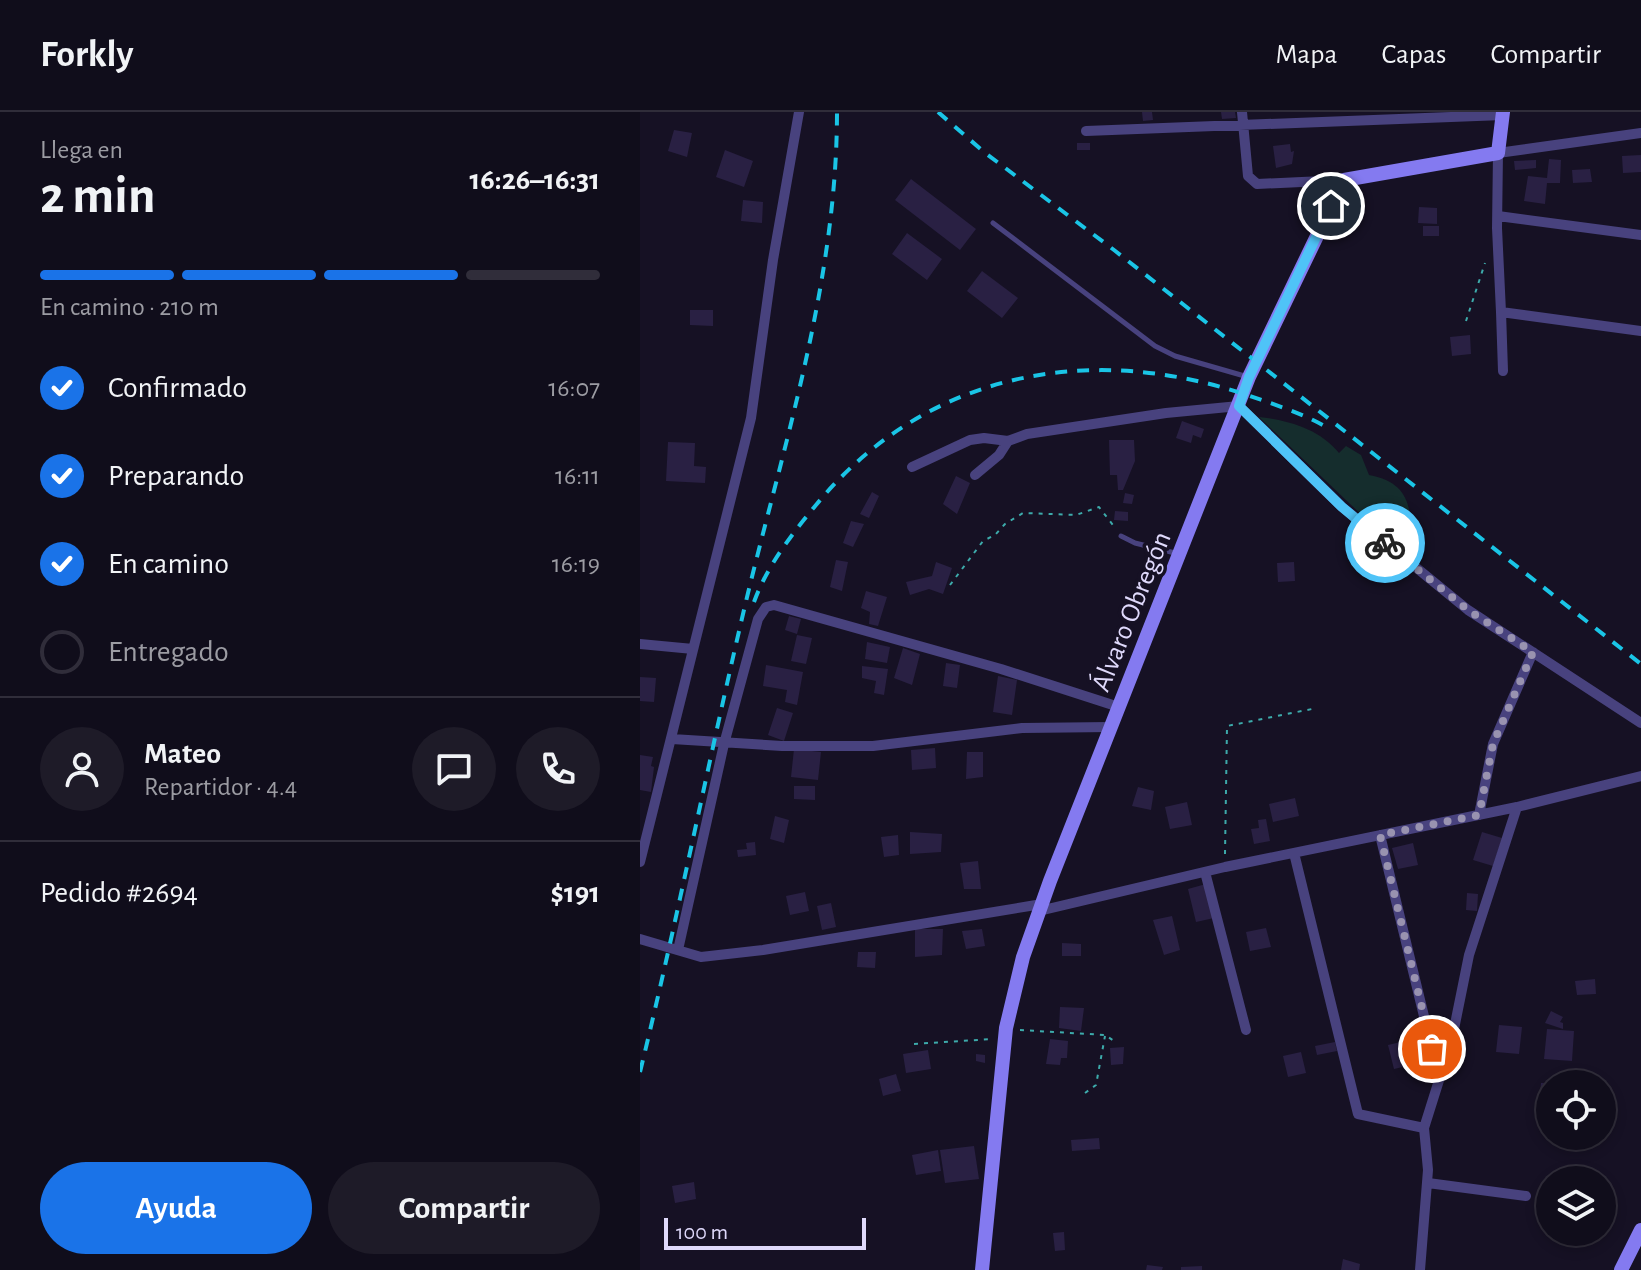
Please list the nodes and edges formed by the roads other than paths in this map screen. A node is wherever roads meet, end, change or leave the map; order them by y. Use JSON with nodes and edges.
{"nodes":[{"id":1,"x":799,"y":112,"type":"edge"},
{"id":2,"x":1242,"y":112,"type":"edge"},
{"id":3,"x":1503,"y":114,"type":"edge"},
{"id":4,"x":1243,"y":125,"type":"junction"},
{"id":5,"x":1086,"y":131,"type":"dead end"},
{"id":6,"x":1641,"y":133,"type":"edge"},
{"id":7,"x":1498,"y":153,"type":"junction"},
{"id":8,"x":1344,"y":180,"type":"junction"},
{"id":9,"x":1498,"y":216,"type":"junction"},
{"id":10,"x":993,"y":223,"type":"dead end"},
{"id":11,"x":1641,"y":235,"type":"edge"},
{"id":12,"x":1501,"y":312,"type":"junction"},
{"id":13,"x":1641,"y":331,"type":"edge"},
{"id":14,"x":1503,"y":371,"type":"dead end"},
{"id":15,"x":1249,"y":377,"type":"junction"},
{"id":16,"x":1239,"y":406,"type":"junction"},
{"id":17,"x":1008,"y":441,"type":"junction"},
{"id":18,"x":912,"y":467,"type":"dead end"},
{"id":19,"x":975,"y":475,"type":"dead end"},
{"id":20,"x":1121,"y":536,"type":"road end"},
{"id":21,"x":1180,"y":554,"type":"junction"},
{"id":22,"x":640,"y":644,"type":"edge"},
{"id":23,"x":693,"y":649,"type":"junction"},
{"id":24,"x":1533,"y":652,"type":"junction"},
{"id":25,"x":1119,"y":707,"type":"junction"},
{"id":26,"x":1641,"y":723,"type":"edge"},
{"id":27,"x":1111,"y":727,"type":"junction"},
{"id":28,"x":672,"y":739,"type":"junction"},
{"id":29,"x":724,"y":744,"type":"junction"},
{"id":30,"x":1641,"y":776,"type":"edge"},
{"id":31,"x":1517,"y":807,"type":"junction"},
{"id":32,"x":1479,"y":815,"type":"junction"},
{"id":33,"x":1380,"y":835,"type":"junction"},
{"id":34,"x":1294,"y":853,"type":"junction"},
{"id":35,"x":640,"y":862,"type":"edge"},
{"id":36,"x":1205,"y":872,"type":"junction"},
{"id":37,"x":1040,"y":908,"type":"junction"},
{"id":38,"x":640,"y":939,"type":"edge"},
{"id":39,"x":678,"y":950,"type":"junction"},
{"id":40,"x":1246,"y":1030,"type":"dead end"},
{"id":41,"x":1439,"y":1079,"type":"junction"},
{"id":42,"x":1424,"y":1128,"type":"junction"},
{"id":43,"x":1428,"y":1183,"type":"junction"},
{"id":44,"x":1526,"y":1196,"type":"dead end"},
{"id":45,"x":1641,"y":1230,"type":"edge"},
{"id":46,"x":982,"y":1270,"type":"edge"},
{"id":47,"x":1420,"y":1270,"type":"edge"},
{"id":48,"x":1621,"y":1270,"type":"edge"}],
"edges":[{"from":1,"to":23,"type":"street"},
{"from":2,"to":4,"type":"street"},
{"from":3,"to":4,"type":"street"},
{"from":3,"to":7,"type":"street"},
{"from":4,"to":5,"type":"street"},
{"from":4,"to":8,"type":"street"},
{"from":6,"to":7,"type":"street"},
{"from":7,"to":8,"type":"street"},
{"from":7,"to":9,"type":"street"},
{"from":8,"to":15,"type":"street","name":"Álvaro Obregón"},
{"from":9,"to":11,"type":"street"},
{"from":9,"to":12,"type":"street"},
{"from":10,"to":15,"type":"lane"},
{"from":12,"to":13,"type":"street"},
{"from":12,"to":14,"type":"street"},
{"from":15,"to":16,"type":"street","name":"Álvaro Obregón"},
{"from":16,"to":17,"type":"street"},
{"from":16,"to":21,"type":"street","name":"Álvaro Obregón"},
{"from":16,"to":24,"type":"street"},
{"from":17,"to":18,"type":"street"},
{"from":17,"to":19,"type":"street"},
{"from":20,"to":21,"type":"lane"},
{"from":21,"to":25,"type":"street","name":"Álvaro Obregón"},
{"from":22,"to":23,"type":"street"},
{"from":23,"to":28,"type":"street"},
{"from":24,"to":26,"type":"street"},
{"from":24,"to":32,"type":"street"},
{"from":25,"to":27,"type":"street","name":"Álvaro Obregón"},
{"from":25,"to":29,"type":"street"},
{"from":27,"to":29,"type":"street"},
{"from":27,"to":37,"type":"street","name":"Álvaro Obregón"},
{"from":28,"to":29,"type":"street"},
{"from":28,"to":35,"type":"street"},
{"from":29,"to":39,"type":"street"},
{"from":30,"to":31,"type":"street"},
{"from":31,"to":32,"type":"street"},
{"from":31,"to":41,"type":"street"},
{"from":32,"to":33,"type":"street"},
{"from":33,"to":34,"type":"street"},
{"from":33,"to":41,"type":"street"},
{"from":34,"to":36,"type":"street"},
{"from":34,"to":42,"type":"street"},
{"from":36,"to":37,"type":"street"},
{"from":36,"to":40,"type":"street"},
{"from":37,"to":39,"type":"street"},
{"from":37,"to":46,"type":"street","name":"Álvaro Obregón"},
{"from":38,"to":39,"type":"street"},
{"from":41,"to":42,"type":"street"},
{"from":42,"to":43,"type":"street"},
{"from":43,"to":44,"type":"street"},
{"from":43,"to":47,"type":"street"},
{"from":45,"to":48,"type":"street"}]}
